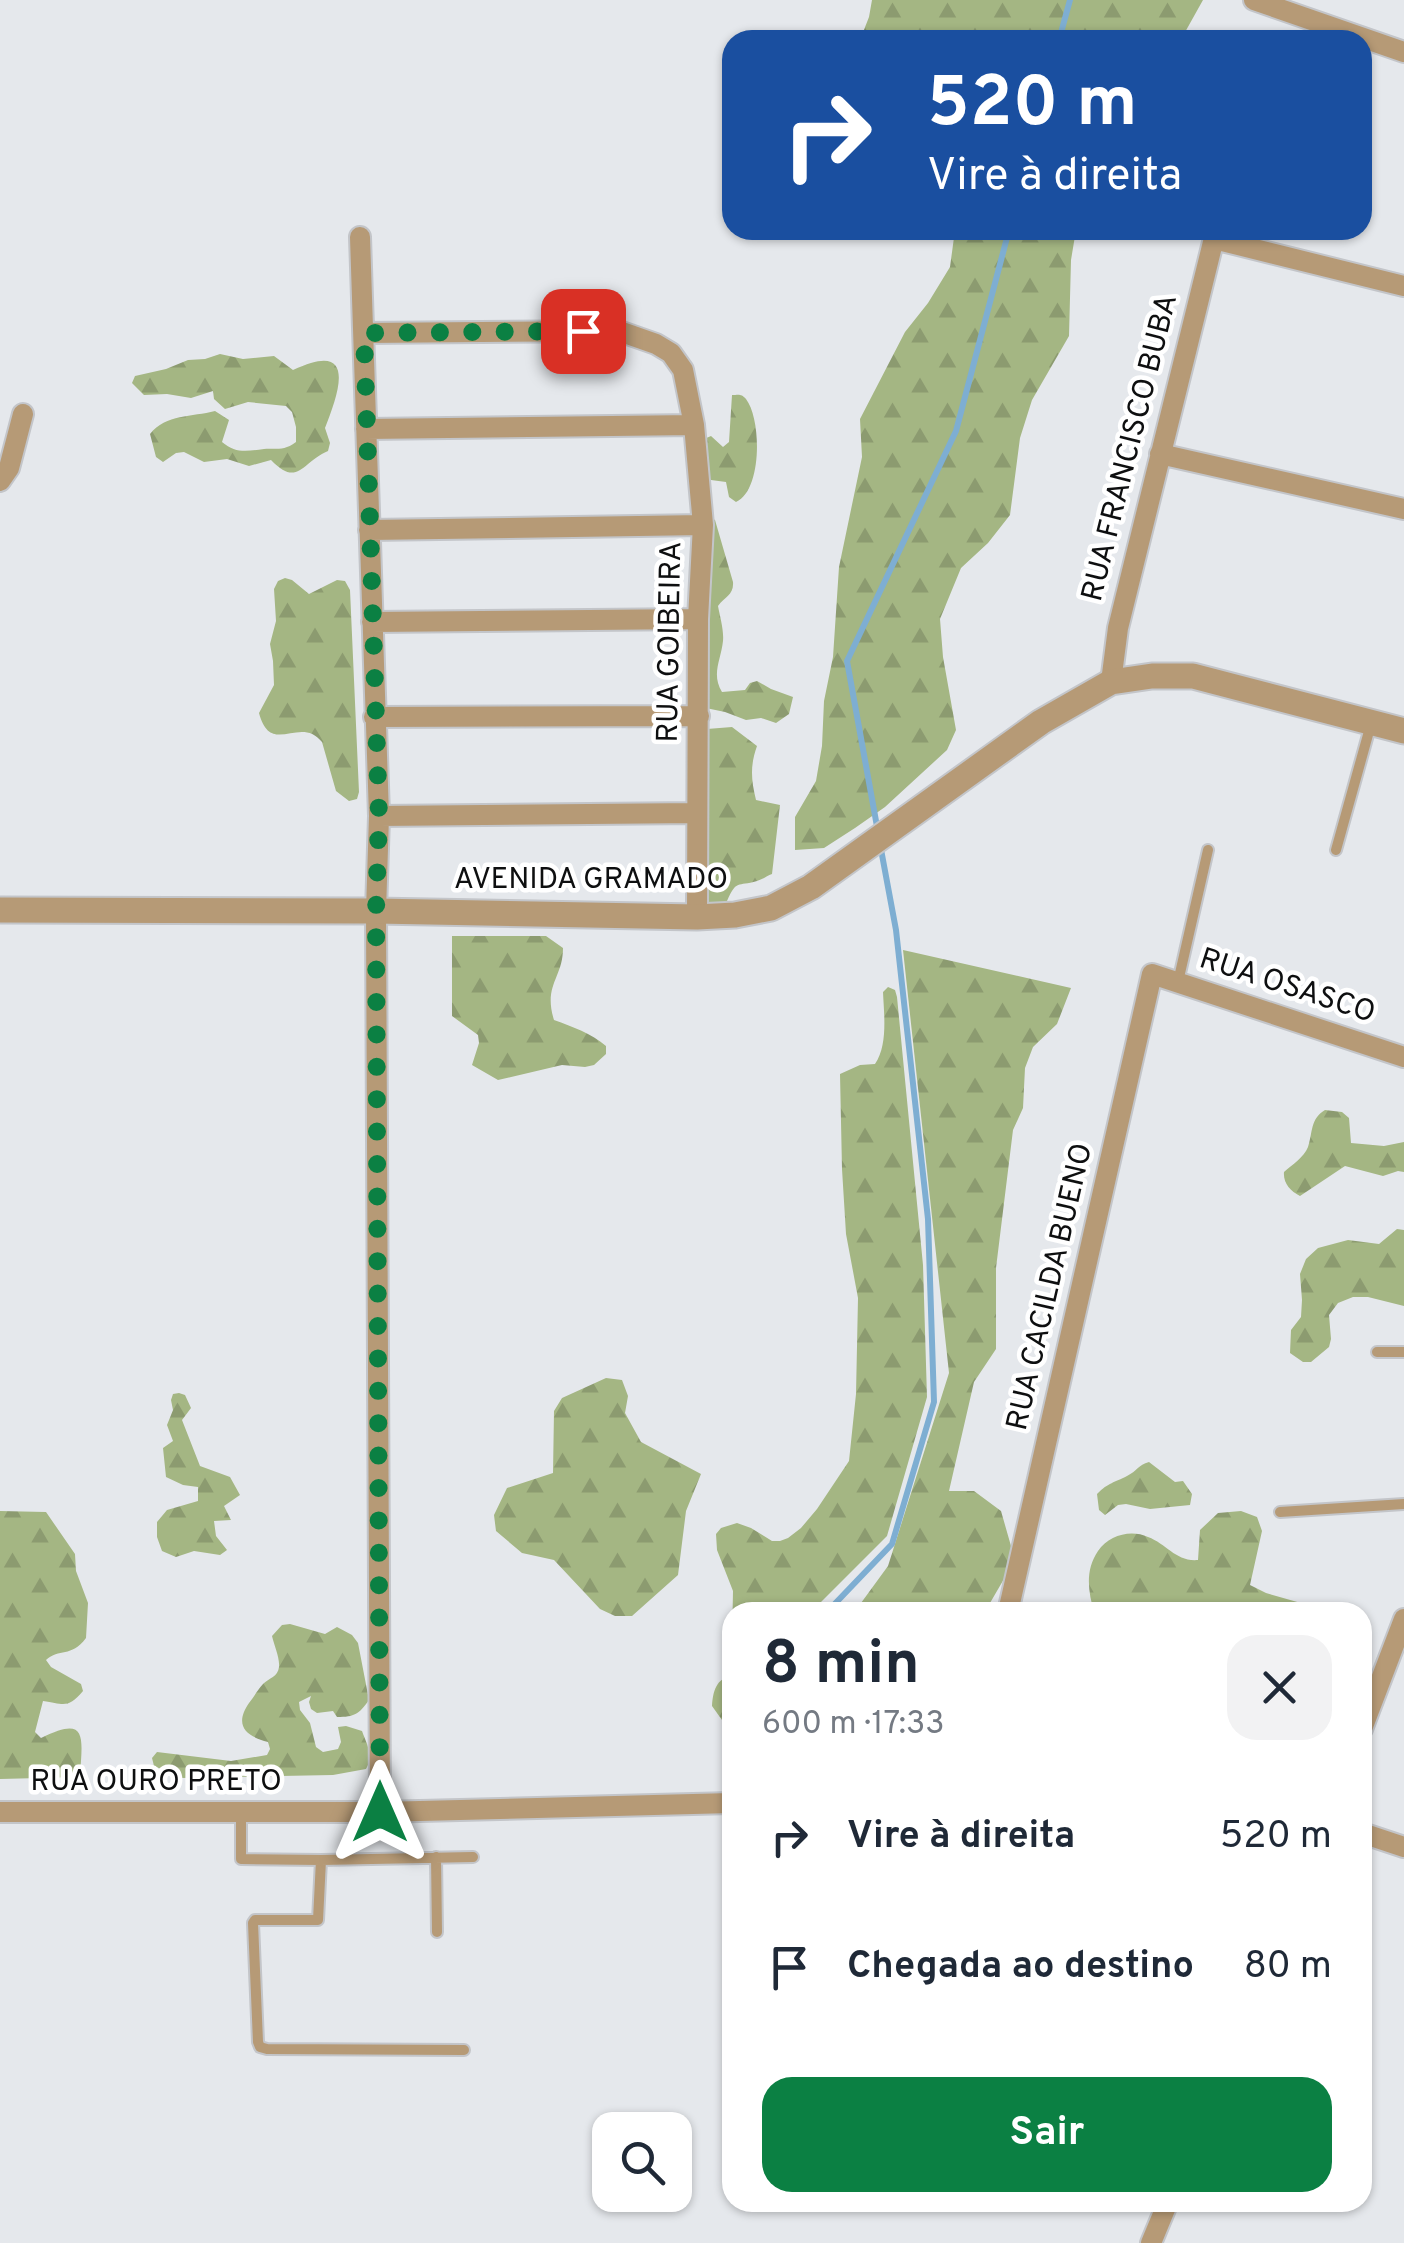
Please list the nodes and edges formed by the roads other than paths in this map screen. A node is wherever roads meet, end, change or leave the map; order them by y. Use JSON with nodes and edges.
{"nodes":[{"id":1,"x":1254,"y":0,"type":"edge"},
{"id":2,"x":1341,"y":30,"type":"edge"},
{"id":3,"x":1372,"y":41,"type":"edge"},
{"id":4,"x":1404,"y":52,"type":"edge"},
{"id":5,"x":360,"y":237,"type":"dead end"},
{"id":6,"x":1214,"y":240,"type":"edge"},
{"id":7,"x":1237,"y":240,"type":"edge"},
{"id":8,"x":1404,"y":286,"type":"edge"},
{"id":9,"x":364,"y":333,"type":"junction"},
{"id":10,"x":23,"y":414,"type":"dead end"},
{"id":11,"x":694,"y":424,"type":"junction"},
{"id":12,"x":366,"y":430,"type":"junction"},
{"id":13,"x":1160,"y":454,"type":"junction"},
{"id":14,"x":0,"y":482,"type":"edge"},
{"id":15,"x":1404,"y":509,"type":"edge"},
{"id":16,"x":703,"y":525,"type":"junction"},
{"id":17,"x":369,"y":530,"type":"junction"},
{"id":18,"x":698,"y":619,"type":"junction"},
{"id":19,"x":372,"y":622,"type":"junction"},
{"id":20,"x":1111,"y":682,"type":"junction"},
{"id":21,"x":699,"y":716,"type":"junction"},
{"id":22,"x":374,"y":717,"type":"junction"},
{"id":23,"x":1371,"y":722,"type":"junction"},
{"id":24,"x":1404,"y":731,"type":"edge"},
{"id":25,"x":696,"y":813,"type":"junction"},
{"id":26,"x":379,"y":816,"type":"junction"},
{"id":27,"x":1208,"y":850,"type":"dead end"},
{"id":28,"x":1336,"y":850,"type":"dead end"},
{"id":29,"x":0,"y":910,"type":"edge"},
{"id":30,"x":376,"y":912,"type":"junction"},
{"id":31,"x":698,"y":918,"type":"junction"},
{"id":32,"x":1152,"y":974,"type":"joint"},
{"id":33,"x":1178,"y":982,"type":"junction"},
{"id":34,"x":1404,"y":1056,"type":"edge"},
{"id":35,"x":1377,"y":1352,"type":"dead end"},
{"id":36,"x":1404,"y":1352,"type":"edge"},
{"id":37,"x":1404,"y":1504,"type":"edge"},
{"id":38,"x":1280,"y":1512,"type":"dead end"},
{"id":39,"x":1010,"y":1602,"type":"edge"},
{"id":40,"x":1404,"y":1618,"type":"edge"},
{"id":41,"x":1400,"y":1642,"type":"edge"},
{"id":42,"x":1372,"y":1706,"type":"edge"},
{"id":43,"x":722,"y":1803,"type":"edge"},
{"id":44,"x":0,"y":1812,"type":"edge"},
{"id":45,"x":241,"y":1812,"type":"junction"},
{"id":46,"x":380,"y":1812,"type":"junction"},
{"id":47,"x":1372,"y":1837,"type":"edge"},
{"id":48,"x":1404,"y":1848,"type":"edge"},
{"id":49,"x":472,"y":1857,"type":"dead end"},
{"id":50,"x":436,"y":1858,"type":"junction"},
{"id":51,"x":321,"y":1860,"type":"junction"},
{"id":52,"x":436,"y":1932,"type":"dead end"},
{"id":53,"x":464,"y":2050,"type":"dead end"},
{"id":54,"x":1164,"y":2212,"type":"edge"},
{"id":55,"x":1151,"y":2243,"type":"edge"}],
"edges":[{"from":1,"to":2,"type":"street"},
{"from":3,"to":4,"type":"street"},
{"from":5,"to":9,"type":"street"},
{"from":6,"to":13,"type":"street","name":"RUA FRANCISCO BUBA"},
{"from":7,"to":8,"type":"street"},
{"from":9,"to":11,"type":"street","name":"RUA GOIBEIRA"},
{"from":9,"to":12,"type":"street"},
{"from":10,"to":14,"type":"street"},
{"from":11,"to":12,"type":"street"},
{"from":11,"to":16,"type":"street","name":"RUA GOIBEIRA"},
{"from":12,"to":17,"type":"street"},
{"from":13,"to":15,"type":"street"},
{"from":13,"to":20,"type":"street","name":"RUA FRANCISCO BUBA"},
{"from":16,"to":17,"type":"street"},
{"from":16,"to":18,"type":"street","name":"RUA GOIBEIRA"},
{"from":17,"to":19,"type":"street"},
{"from":18,"to":19,"type":"street"},
{"from":18,"to":21,"type":"street","name":"RUA GOIBEIRA"},
{"from":19,"to":22,"type":"street"},
{"from":20,"to":23,"type":"street","name":"AVENIDA GRAMADO"},
{"from":20,"to":31,"type":"street","name":"AVENIDA GRAMADO"},
{"from":21,"to":22,"type":"street"},
{"from":21,"to":25,"type":"street","name":"RUA GOIBEIRA"},
{"from":22,"to":26,"type":"street"},
{"from":23,"to":24,"type":"street","name":"AVENIDA GRAMADO"},
{"from":23,"to":28,"type":"lane"},
{"from":25,"to":26,"type":"street"},
{"from":25,"to":31,"type":"street","name":"RUA GOIBEIRA"},
{"from":26,"to":30,"type":"street"},
{"from":27,"to":33,"type":"lane"},
{"from":29,"to":30,"type":"street","name":"AVENIDA GRAMADO"},
{"from":30,"to":31,"type":"street","name":"AVENIDA GRAMADO"},
{"from":30,"to":46,"type":"street"},
{"from":32,"to":33,"type":"street","name":"RUA OSASCO"},
{"from":32,"to":39,"type":"street","name":"RUA CACILDA BUENO"},
{"from":33,"to":34,"type":"street","name":"RUA OSASCO"},
{"from":35,"to":36,"type":"lane"},
{"from":37,"to":38,"type":"lane"},
{"from":40,"to":41,"type":"street"},
{"from":41,"to":42,"type":"street"},
{"from":43,"to":46,"type":"street","name":"RUA OURO PRETO"},
{"from":44,"to":45,"type":"street","name":"RUA OURO PRETO"},
{"from":45,"to":46,"type":"street","name":"RUA OURO PRETO"},
{"from":45,"to":51,"type":"lane"},
{"from":47,"to":48,"type":"street"},
{"from":49,"to":50,"type":"lane"},
{"from":50,"to":51,"type":"lane"},
{"from":50,"to":52,"type":"lane"},
{"from":51,"to":53,"type":"lane"},
{"from":54,"to":55,"type":"street"}]}
